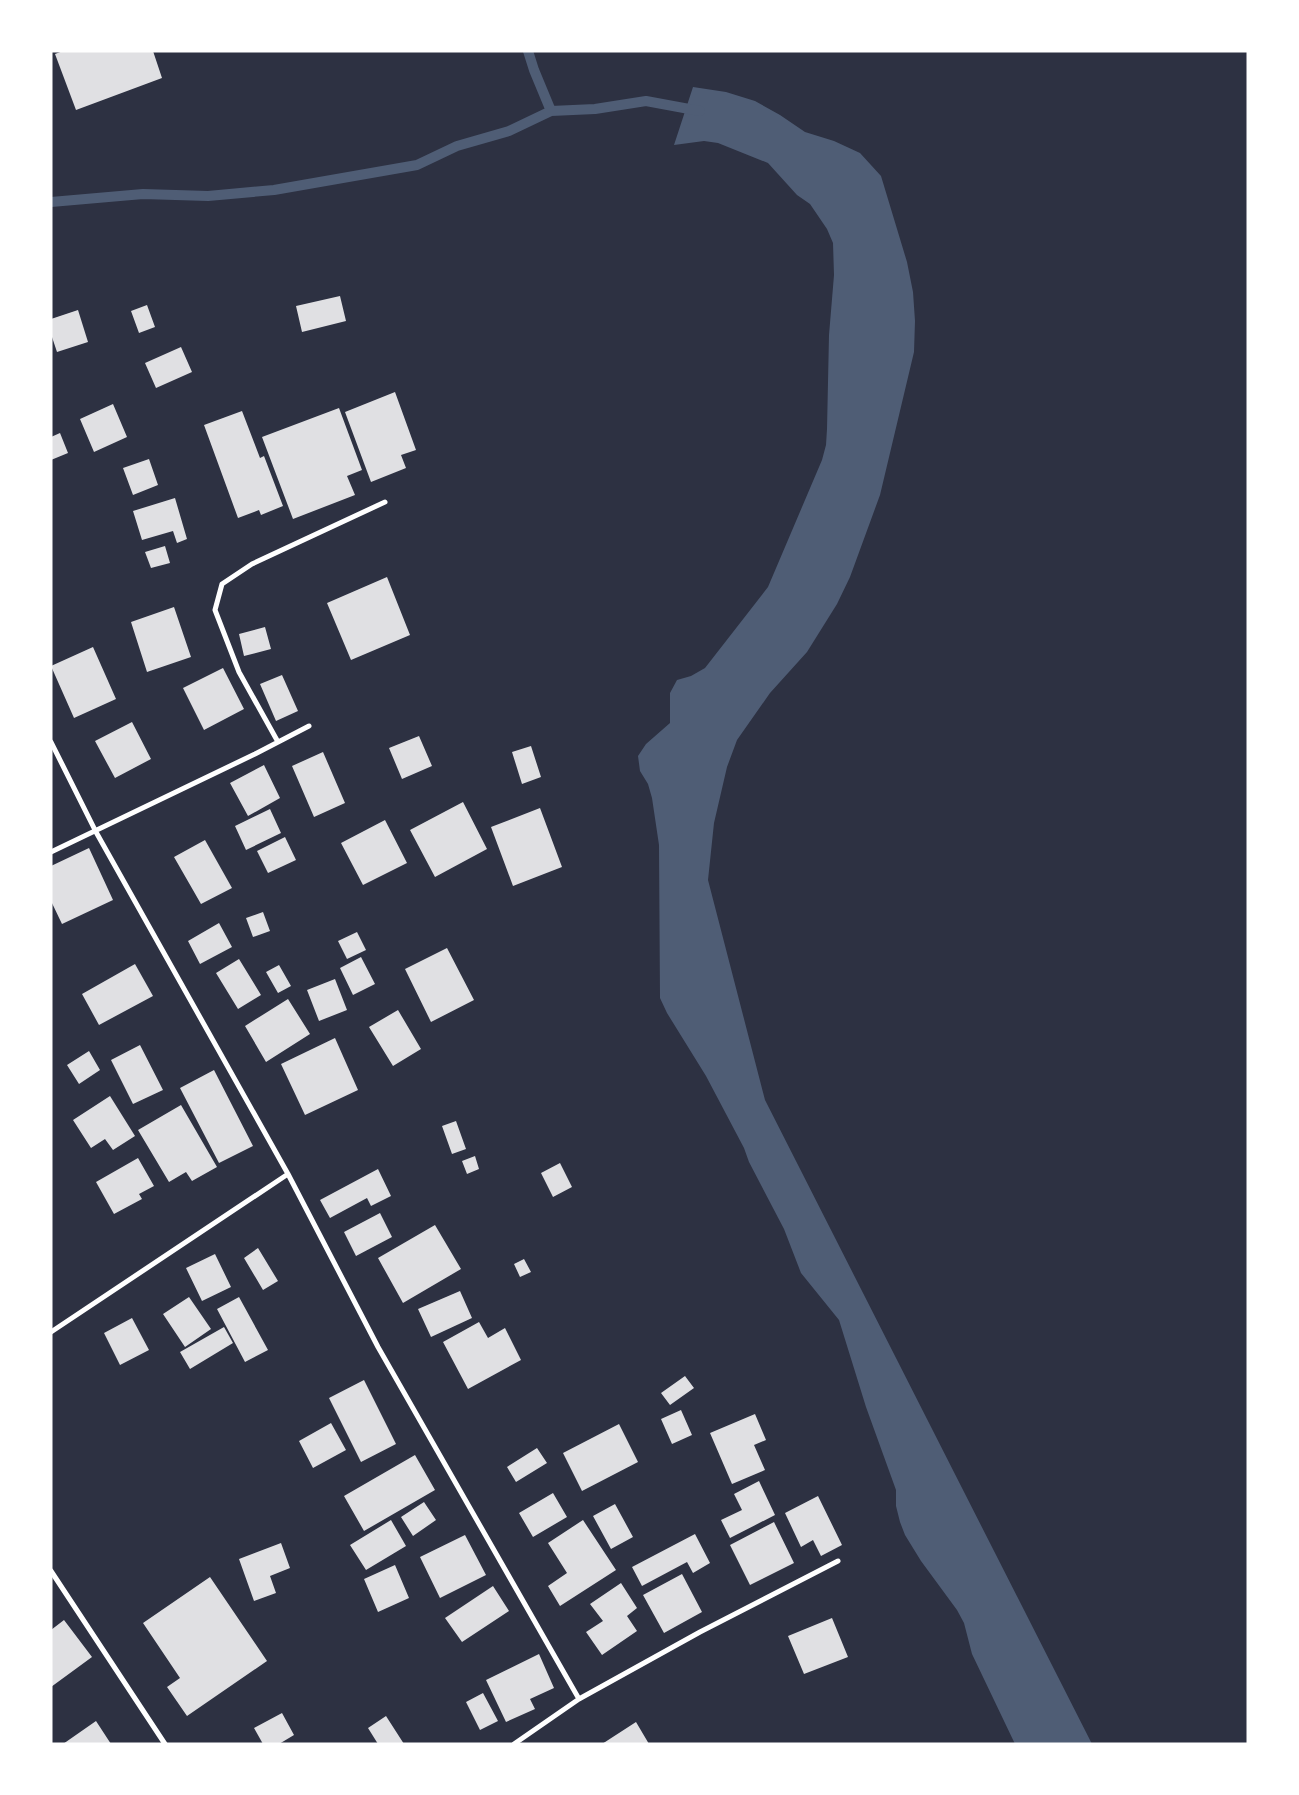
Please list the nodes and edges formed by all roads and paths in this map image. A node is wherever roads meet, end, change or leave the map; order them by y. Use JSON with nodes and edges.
{"nodes":[{"id":1,"x":385,"y":502,"type":"dead end"},
{"id":2,"x":309,"y":726,"type":"dead end"},
{"id":3,"x":51,"y":742,"type":"edge"},
{"id":4,"x":278,"y":742,"type":"junction"},
{"id":5,"x":96,"y":832,"type":"junction"},
{"id":6,"x":51,"y":852,"type":"edge"},
{"id":7,"x":288,"y":1174,"type":"junction"},
{"id":8,"x":51,"y":1332,"type":"edge"},
{"id":9,"x":838,"y":1561,"type":"dead end"},
{"id":10,"x":51,"y":1571,"type":"edge"},
{"id":11,"x":579,"y":1699,"type":"junction"},
{"id":12,"x":165,"y":1744,"type":"edge"},
{"id":13,"x":514,"y":1744,"type":"edge"}],
"edges":[{"from":1,"to":4,"type":"street"},
{"from":2,"to":4,"type":"street"},
{"from":3,"to":5,"type":"street"},
{"from":4,"to":5,"type":"street"},
{"from":5,"to":6,"type":"street"},
{"from":5,"to":7,"type":"street"},
{"from":7,"to":8,"type":"street"},
{"from":7,"to":11,"type":"street"},
{"from":9,"to":11,"type":"street"},
{"from":10,"to":12,"type":"street"},
{"from":11,"to":13,"type":"street"}]}
